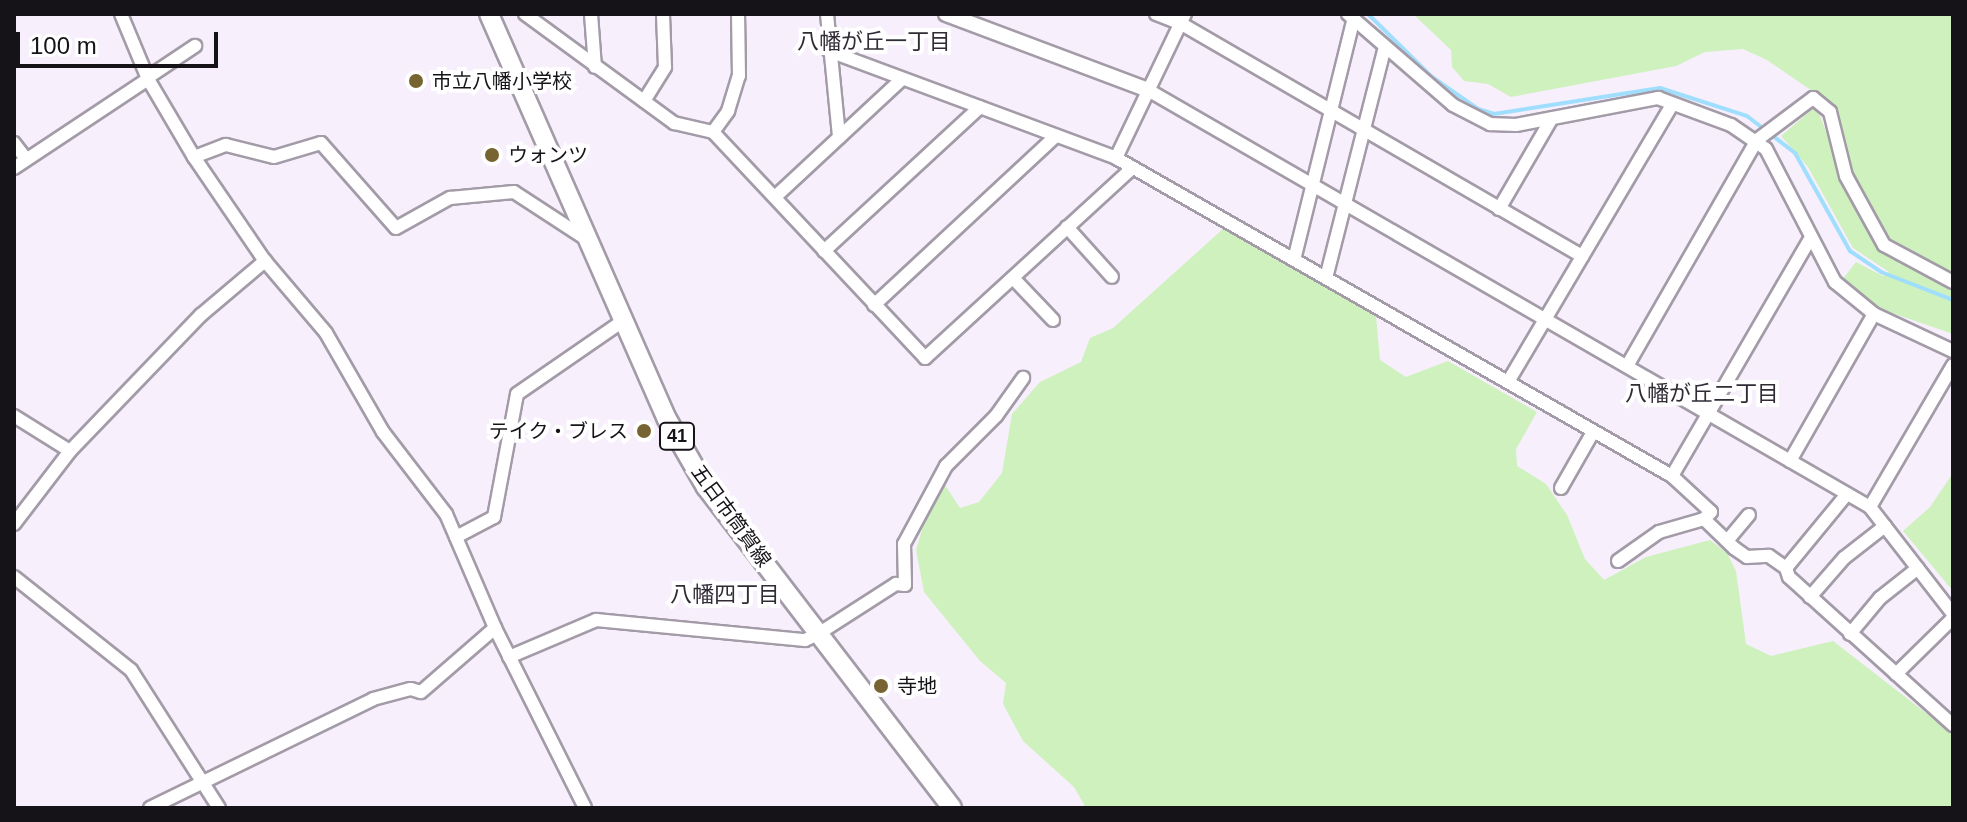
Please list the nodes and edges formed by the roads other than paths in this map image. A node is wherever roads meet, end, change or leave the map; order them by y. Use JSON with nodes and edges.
{"nodes":[{"id":1,"x":121,"y":14,"type":"edge"},
{"id":2,"x":489,"y":14,"type":"edge"},
{"id":3,"x":525,"y":14,"type":"edge"},
{"id":4,"x":591,"y":14,"type":"edge"},
{"id":5,"x":663,"y":14,"type":"edge"},
{"id":6,"x":738,"y":14,"type":"edge"},
{"id":7,"x":827,"y":14,"type":"edge"},
{"id":8,"x":946,"y":14,"type":"edge"},
{"id":9,"x":1156,"y":14,"type":"edge"},
{"id":10,"x":1351,"y":16,"type":"edge"},
{"id":11,"x":1183,"y":19,"type":"edge"},
{"id":12,"x":985,"y":21,"type":"edge"},
{"id":13,"x":195,"y":46,"type":"dead end"},
{"id":14,"x":1385,"y":47,"type":"junction"},
{"id":15,"x":829,"y":51,"type":"junction"},
{"id":16,"x":595,"y":67,"type":"junction"},
{"id":17,"x":148,"y":78,"type":"junction"},
{"id":18,"x":902,"y":79,"type":"junction"},
{"id":19,"x":1148,"y":90,"type":"junction"},
{"id":20,"x":644,"y":101,"type":"junction"},
{"id":21,"x":1672,"y":105,"type":"junction"},
{"id":22,"x":980,"y":107,"type":"junction"},
{"id":23,"x":1331,"y":113,"type":"junction"},
{"id":24,"x":1552,"y":118,"type":"junction"},
{"id":25,"x":1362,"y":130,"type":"junction"},
{"id":26,"x":713,"y":132,"type":"junction"},
{"id":27,"x":1056,"y":136,"type":"junction"},
{"id":28,"x":839,"y":137,"type":"junction"},
{"id":29,"x":1757,"y":140,"type":"junction"},
{"id":30,"x":14,"y":143,"type":"edge"},
{"id":31,"x":194,"y":157,"type":"junction"},
{"id":32,"x":1116,"y":158,"type":"junction"},
{"id":33,"x":26,"y":159,"type":"junction"},
{"id":34,"x":14,"y":168,"type":"edge"},
{"id":35,"x":1132,"y":168,"type":"junction"},
{"id":36,"x":1311,"y":185,"type":"junction"},
{"id":37,"x":775,"y":197,"type":"junction"},
{"id":38,"x":1344,"y":205,"type":"junction"},
{"id":39,"x":1499,"y":209,"type":"junction"},
{"id":40,"x":1067,"y":227,"type":"junction"},
{"id":41,"x":586,"y":239,"type":"junction"},
{"id":42,"x":1809,"y":241,"type":"junction"},
{"id":43,"x":824,"y":251,"type":"junction"},
{"id":44,"x":1582,"y":256,"type":"junction"},
{"id":45,"x":1294,"y":260,"type":"junction"},
{"id":46,"x":265,"y":261,"type":"junction"},
{"id":47,"x":1112,"y":277,"type":"dead end"},
{"id":48,"x":1013,"y":278,"type":"junction"},
{"id":49,"x":1326,"y":278,"type":"junction"},
{"id":50,"x":1953,"y":282,"type":"edge"},
{"id":51,"x":874,"y":305,"type":"junction"},
{"id":52,"x":1874,"y":314,"type":"junction"},
{"id":53,"x":1053,"y":320,"type":"dead end"},
{"id":54,"x":1545,"y":320,"type":"junction"},
{"id":55,"x":623,"y":321,"type":"junction"},
{"id":56,"x":1953,"y":351,"type":"edge"},
{"id":57,"x":1953,"y":365,"type":"edge"},
{"id":58,"x":1627,"y":366,"type":"junction"},
{"id":59,"x":1023,"y":378,"type":"dead end"},
{"id":60,"x":1508,"y":382,"type":"junction"},
{"id":61,"x":1708,"y":414,"type":"junction"},
{"id":62,"x":14,"y":416,"type":"edge"},
{"id":63,"x":1593,"y":432,"type":"junction"},
{"id":64,"x":70,"y":451,"type":"junction"},
{"id":65,"x":1790,"y":461,"type":"junction"},
{"id":66,"x":1672,"y":476,"type":"junction"},
{"id":67,"x":1561,"y":488,"type":"dead end"},
{"id":68,"x":1847,"y":494,"type":"junction"},
{"id":69,"x":1870,"y":507,"type":"junction"},
{"id":70,"x":1749,"y":515,"type":"dead end"},
{"id":71,"x":1704,"y":519,"type":"junction"},
{"id":72,"x":14,"y":524,"type":"edge"},
{"id":73,"x":1885,"y":526,"type":"junction"},
{"id":74,"x":456,"y":537,"type":"junction"},
{"id":75,"x":1727,"y":541,"type":"junction"},
{"id":76,"x":1618,"y":561,"type":"dead end"},
{"id":77,"x":1786,"y":568,"type":"junction"},
{"id":78,"x":1918,"y":568,"type":"junction"},
{"id":79,"x":14,"y":577,"type":"edge"},
{"id":80,"x":1810,"y":597,"type":"junction"},
{"id":81,"x":1953,"y":616,"type":"edge"},
{"id":82,"x":495,"y":628,"type":"junction"},
{"id":83,"x":818,"y":634,"type":"junction"},
{"id":84,"x":1850,"y":634,"type":"junction"},
{"id":85,"x":509,"y":657,"type":"junction"},
{"id":86,"x":1896,"y":674,"type":"junction"},
{"id":87,"x":1953,"y":725,"type":"edge"},
{"id":88,"x":204,"y":784,"type":"junction"},
{"id":89,"x":150,"y":808,"type":"edge"},
{"id":90,"x":219,"y":808,"type":"edge"},
{"id":91,"x":585,"y":808,"type":"edge"},
{"id":92,"x":952,"y":808,"type":"edge"}],
"edges":[{"from":1,"to":17,"type":"street"},
{"from":2,"to":41,"type":"main road","name":"五日市筒賀線","number":"41"},
{"from":3,"to":16,"type":"street"},
{"from":4,"to":16,"type":"street"},
{"from":5,"to":20,"type":"street"},
{"from":6,"to":26,"type":"street"},
{"from":7,"to":15,"type":"street"},
{"from":8,"to":12,"type":"street"},
{"from":9,"to":11,"type":"street"},
{"from":10,"to":14,"type":"street"},
{"from":10,"to":23,"type":"street"},
{"from":11,"to":19,"type":"street"},
{"from":11,"to":23,"type":"street"},
{"from":12,"to":19,"type":"street"},
{"from":13,"to":17,"type":"street"},
{"from":14,"to":24,"type":"street"},
{"from":14,"to":25,"type":"street"},
{"from":15,"to":18,"type":"street"},
{"from":15,"to":28,"type":"street"},
{"from":16,"to":20,"type":"street"},
{"from":17,"to":31,"type":"street"},
{"from":17,"to":33,"type":"street"},
{"from":18,"to":22,"type":"street"},
{"from":18,"to":28,"type":"street"},
{"from":19,"to":32,"type":"street"},
{"from":19,"to":36,"type":"street"},
{"from":20,"to":26,"type":"street"},
{"from":21,"to":24,"type":"street"},
{"from":21,"to":29,"type":"street"},
{"from":21,"to":44,"type":"street"},
{"from":22,"to":27,"type":"street"},
{"from":22,"to":43,"type":"street"},
{"from":23,"to":25,"type":"street"},
{"from":23,"to":36,"type":"street"},
{"from":24,"to":39,"type":"street"},
{"from":25,"to":38,"type":"street"},
{"from":25,"to":39,"type":"street"},
{"from":26,"to":37,"type":"street"},
{"from":27,"to":32,"type":"street"},
{"from":27,"to":51,"type":"street"},
{"from":28,"to":37,"type":"street"},
{"from":29,"to":42,"type":"street"},
{"from":29,"to":50,"type":"street"},
{"from":29,"to":58,"type":"street"},
{"from":30,"to":33,"type":"street"},
{"from":31,"to":41,"type":"street"},
{"from":31,"to":46,"type":"street"},
{"from":32,"to":35,"type":"street"},
{"from":33,"to":34,"type":"street"},
{"from":35,"to":40,"type":"street"},
{"from":35,"to":45,"type":"street"},
{"from":36,"to":38,"type":"street"},
{"from":36,"to":45,"type":"street"},
{"from":37,"to":43,"type":"street"},
{"from":38,"to":49,"type":"street"},
{"from":38,"to":54,"type":"street"},
{"from":39,"to":44,"type":"street"},
{"from":40,"to":47,"type":"street"},
{"from":40,"to":48,"type":"street"},
{"from":41,"to":55,"type":"main road","name":"五日市筒賀線","number":"41"},
{"from":42,"to":52,"type":"street"},
{"from":42,"to":61,"type":"street"},
{"from":43,"to":51,"type":"street"},
{"from":44,"to":54,"type":"street"},
{"from":45,"to":49,"type":"street"},
{"from":46,"to":64,"type":"street"},
{"from":46,"to":74,"type":"street"},
{"from":48,"to":51,"type":"street"},
{"from":48,"to":53,"type":"street"},
{"from":49,"to":60,"type":"street"},
{"from":52,"to":56,"type":"street"},
{"from":52,"to":65,"type":"street"},
{"from":54,"to":58,"type":"street"},
{"from":54,"to":60,"type":"street"},
{"from":55,"to":74,"type":"street"},
{"from":55,"to":83,"type":"main road","name":"五日市筒賀線","number":"41"},
{"from":57,"to":69,"type":"street"},
{"from":58,"to":61,"type":"street"},
{"from":59,"to":83,"type":"street"},
{"from":60,"to":63,"type":"street"},
{"from":61,"to":65,"type":"street"},
{"from":61,"to":66,"type":"street"},
{"from":62,"to":64,"type":"street"},
{"from":63,"to":66,"type":"street"},
{"from":63,"to":67,"type":"street"},
{"from":64,"to":72,"type":"street"},
{"from":65,"to":68,"type":"street"},
{"from":66,"to":71,"type":"street"},
{"from":68,"to":69,"type":"street"},
{"from":68,"to":77,"type":"street"},
{"from":69,"to":73,"type":"street"},
{"from":70,"to":75,"type":"street"},
{"from":71,"to":75,"type":"street"},
{"from":71,"to":76,"type":"street"},
{"from":73,"to":78,"type":"street"},
{"from":73,"to":80,"type":"street"},
{"from":74,"to":82,"type":"street"},
{"from":75,"to":77,"type":"street"},
{"from":77,"to":80,"type":"street"},
{"from":78,"to":81,"type":"street"},
{"from":78,"to":84,"type":"street"},
{"from":79,"to":88,"type":"street"},
{"from":80,"to":84,"type":"street"},
{"from":81,"to":86,"type":"street"},
{"from":82,"to":85,"type":"street"},
{"from":82,"to":88,"type":"street"},
{"from":83,"to":85,"type":"street"},
{"from":83,"to":92,"type":"main road","name":"五日市筒賀線","number":"41"},
{"from":84,"to":86,"type":"street"},
{"from":85,"to":91,"type":"street"},
{"from":86,"to":87,"type":"street"},
{"from":88,"to":89,"type":"street"},
{"from":88,"to":90,"type":"street"}]}
